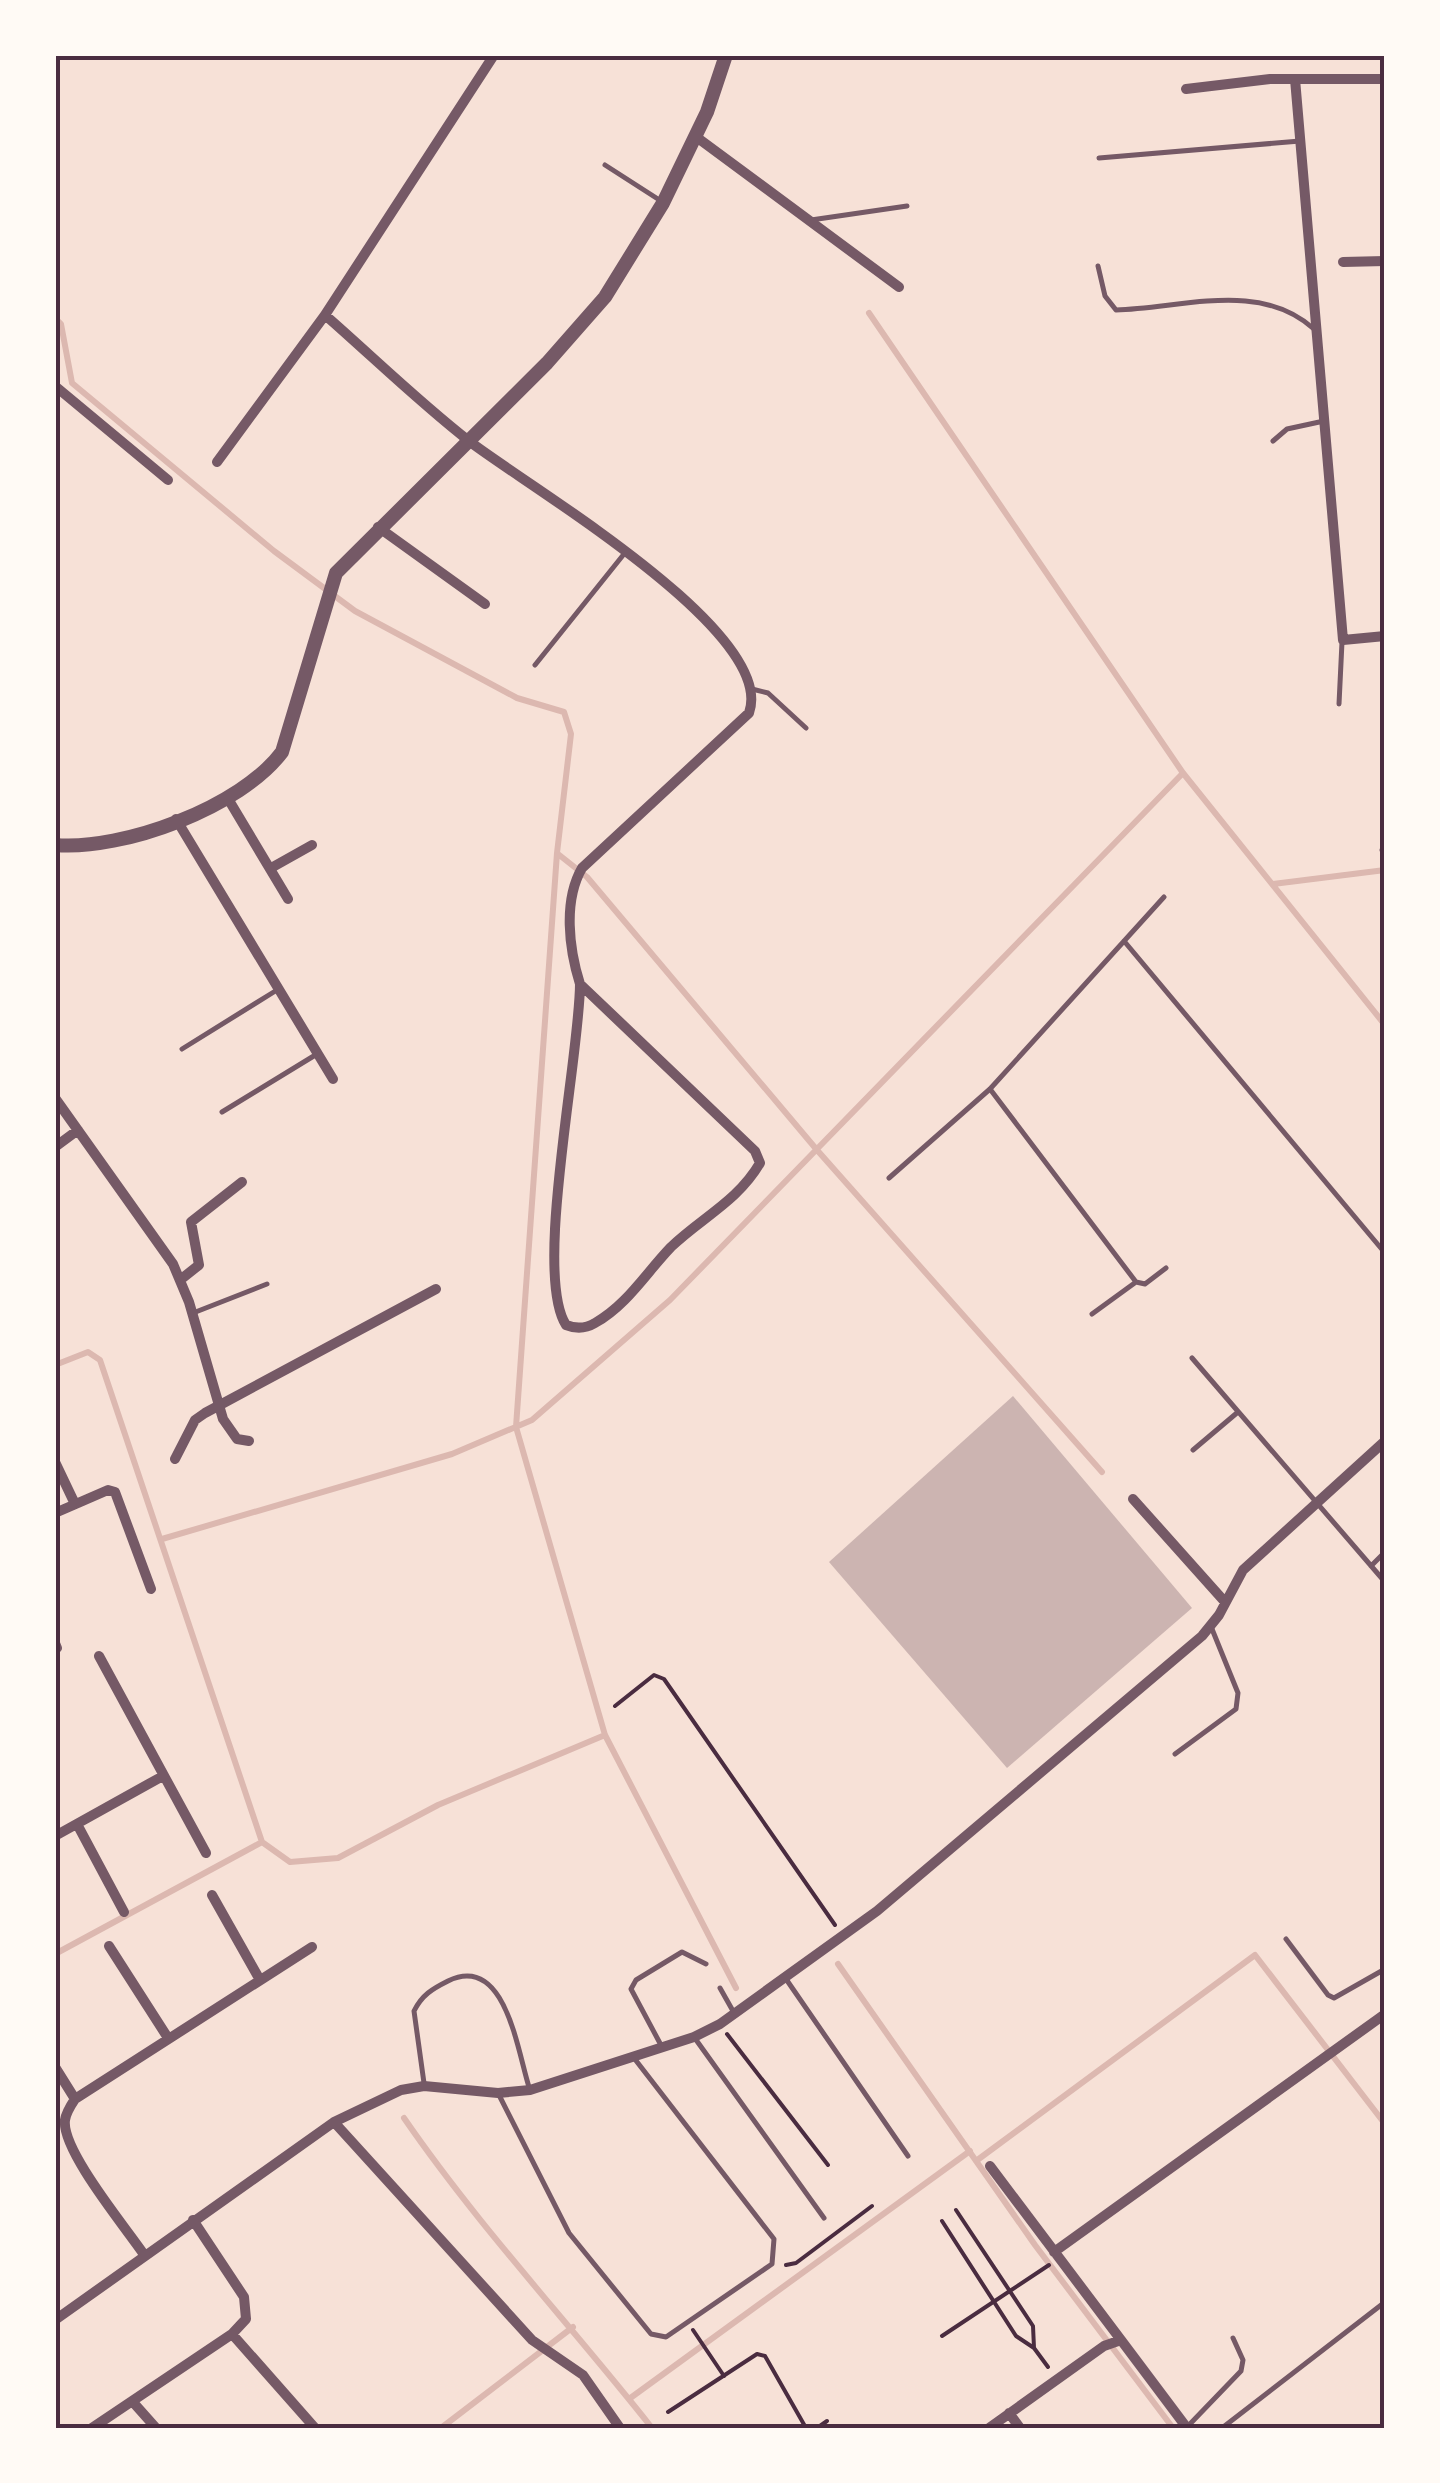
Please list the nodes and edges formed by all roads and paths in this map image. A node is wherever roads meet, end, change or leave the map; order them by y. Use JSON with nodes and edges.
{"nodes":[{"id":1,"x":494,"y":55,"type":"edge"},
{"id":2,"x":726,"y":55,"type":"edge"},
{"id":3,"x":1295,"y":79,"type":"junction"},
{"id":4,"x":1385,"y":79,"type":"edge"},
{"id":5,"x":1186,"y":89,"type":"dead end"},
{"id":6,"x":695,"y":136,"type":"junction"},
{"id":7,"x":1300,"y":141,"type":"junction"},
{"id":8,"x":1100,"y":158,"type":"dead end"},
{"id":9,"x":605,"y":165,"type":"dead end"},
{"id":10,"x":664,"y":203,"type":"junction"},
{"id":11,"x":906,"y":206,"type":"dead end"},
{"id":12,"x":809,"y":220,"type":"junction"},
{"id":13,"x":1385,"y":260,"type":"edge"},
{"id":14,"x":1344,"y":262,"type":"dead end"},
{"id":15,"x":1098,"y":266,"type":"dead end"},
{"id":16,"x":899,"y":287,"type":"dead end"},
{"id":17,"x":325,"y":315,"type":"junction"},
{"id":18,"x":1316,"y":331,"type":"junction"},
{"id":19,"x":55,"y":386,"type":"edge"},
{"id":20,"x":1324,"y":421,"type":"junction"},
{"id":21,"x":468,"y":440,"type":"junction"},
{"id":22,"x":1272,"y":441,"type":"dead end"},
{"id":23,"x":217,"y":462,"type":"dead end"},
{"id":24,"x":168,"y":480,"type":"dead end"},
{"id":25,"x":378,"y":527,"type":"junction"},
{"id":26,"x":626,"y":552,"type":"junction"},
{"id":27,"x":486,"y":604,"type":"dead end"},
{"id":28,"x":1385,"y":636,"type":"edge"},
{"id":29,"x":1343,"y":640,"type":"junction"},
{"id":30,"x":536,"y":664,"type":"dead end"},
{"id":31,"x":752,"y":689,"type":"junction"},
{"id":32,"x":1339,"y":704,"type":"dead end"},
{"id":33,"x":806,"y":728,"type":"dead end"},
{"id":34,"x":227,"y":796,"type":"junction"},
{"id":35,"x":176,"y":819,"type":"junction"},
{"id":36,"x":55,"y":845,"type":"edge"},
{"id":37,"x":312,"y":845,"type":"dead end"},
{"id":38,"x":271,"y":868,"type":"junction"},
{"id":39,"x":1164,"y":897,"type":"dead end"},
{"id":40,"x":288,"y":899,"type":"dead end"},
{"id":41,"x":1124,"y":941,"type":"junction"},
{"id":42,"x":580,"y":984,"type":"junction"},
{"id":43,"x":279,"y":989,"type":"junction"},
{"id":44,"x":182,"y":1050,"type":"dead end"},
{"id":45,"x":318,"y":1053,"type":"junction"},
{"id":46,"x":332,"y":1079,"type":"dead end"},
{"id":47,"x":990,"y":1089,"type":"junction"},
{"id":48,"x":55,"y":1098,"type":"edge"},
{"id":49,"x":222,"y":1112,"type":"dead end"},
{"id":50,"x":78,"y":1130,"type":"junction"},
{"id":51,"x":55,"y":1148,"type":"edge"},
{"id":52,"x":888,"y":1178,"type":"dead end"},
{"id":53,"x":242,"y":1182,"type":"dead end"},
{"id":54,"x":1385,"y":1253,"type":"edge"},
{"id":55,"x":1166,"y":1268,"type":"dead end"},
{"id":56,"x":180,"y":1280,"type":"junction"},
{"id":57,"x":1136,"y":1282,"type":"junction"},
{"id":58,"x":267,"y":1284,"type":"dead end"},
{"id":59,"x":436,"y":1289,"type":"dead end"},
{"id":60,"x":192,"y":1313,"type":"junction"},
{"id":61,"x":1092,"y":1314,"type":"dead end"},
{"id":62,"x":1192,"y":1358,"type":"dead end"},
{"id":63,"x":220,"y":1406,"type":"junction"},
{"id":64,"x":1238,"y":1412,"type":"junction"},
{"id":65,"x":250,"y":1441,"type":"dead end"},
{"id":66,"x":1385,"y":1441,"type":"edge"},
{"id":67,"x":1193,"y":1450,"type":"dead end"},
{"id":68,"x":174,"y":1460,"type":"dead end"},
{"id":69,"x":55,"y":1462,"type":"edge"},
{"id":70,"x":1133,"y":1499,"type":"dead end"},
{"id":71,"x":1316,"y":1503,"type":"junction"},
{"id":72,"x":74,"y":1504,"type":"junction"},
{"id":73,"x":55,"y":1513,"type":"edge"},
{"id":74,"x":1385,"y":1552,"type":"edge"},
{"id":75,"x":1371,"y":1566,"type":"junction"},
{"id":76,"x":1385,"y":1582,"type":"edge"},
{"id":77,"x":151,"y":1589,"type":"dead end"},
{"id":78,"x":1225,"y":1602,"type":"junction"},
{"id":79,"x":1210,"y":1626,"type":"junction"},
{"id":80,"x":99,"y":1656,"type":"dead end"},
{"id":81,"x":615,"y":1706,"type":"dead end"},
{"id":82,"x":1174,"y":1754,"type":"dead end"},
{"id":83,"x":163,"y":1776,"type":"junction"},
{"id":84,"x":77,"y":1824,"type":"junction"},
{"id":85,"x":55,"y":1836,"type":"edge"},
{"id":86,"x":206,"y":1853,"type":"dead end"},
{"id":87,"x":212,"y":1896,"type":"dead end"},
{"id":88,"x":124,"y":1912,"type":"dead end"},
{"id":89,"x":843,"y":1937,"type":"junction"},
{"id":90,"x":1286,"y":1939,"type":"dead end"},
{"id":91,"x":109,"y":1946,"type":"dead end"},
{"id":92,"x":312,"y":1947,"type":"dead end"},
{"id":93,"x":706,"y":1964,"type":"dead end"},
{"id":94,"x":1385,"y":1969,"type":"edge"},
{"id":95,"x":786,"y":1979,"type":"junction"},
{"id":96,"x":260,"y":1980,"type":"junction"},
{"id":97,"x":720,"y":1988,"type":"dead end"},
{"id":98,"x":735,"y":2014,"type":"junction"},
{"id":99,"x":1385,"y":2014,"type":"edge"},
{"id":100,"x":720,"y":2024,"type":"junction"},
{"id":101,"x":694,"y":2037,"type":"junction"},
{"id":102,"x":168,"y":2038,"type":"junction"},
{"id":103,"x":662,"y":2047,"type":"junction"},
{"id":104,"x":633,"y":2057,"type":"junction"},
{"id":105,"x":55,"y":2067,"type":"edge"},
{"id":106,"x":424,"y":2086,"type":"junction"},
{"id":107,"x":530,"y":2090,"type":"junction"},
{"id":108,"x":498,"y":2092,"type":"junction"},
{"id":109,"x":75,"y":2099,"type":"junction"},
{"id":110,"x":334,"y":2122,"type":"junction"},
{"id":111,"x":908,"y":2156,"type":"dead end"},
{"id":112,"x":828,"y":2164,"type":"dead end"},
{"id":113,"x":990,"y":2166,"type":"dead end"},
{"id":114,"x":872,"y":2206,"type":"dead end"},
{"id":115,"x":956,"y":2210,"type":"dead end"},
{"id":116,"x":824,"y":2218,"type":"dead end"},
{"id":117,"x":192,"y":2220,"type":"junction"},
{"id":118,"x":942,"y":2221,"type":"dead end"},
{"id":119,"x":1054,"y":2252,"type":"junction"},
{"id":120,"x":145,"y":2256,"type":"junction"},
{"id":121,"x":772,"y":2264,"type":"junction"},
{"id":122,"x":1048,"y":2266,"type":"dead end"},
{"id":123,"x":1010,"y":2291,"type":"junction"},
{"id":124,"x":996,"y":2302,"type":"junction"},
{"id":125,"x":1385,"y":2302,"type":"edge"},
{"id":126,"x":55,"y":2320,"type":"edge"},
{"id":127,"x":232,"y":2334,"type":"junction"},
{"id":128,"x":942,"y":2336,"type":"dead end"},
{"id":129,"x":1234,"y":2338,"type":"dead end"},
{"id":130,"x":700,"y":2339,"type":"dead end"},
{"id":131,"x":1120,"y":2340,"type":"junction"},
{"id":132,"x":1034,"y":2348,"type":"junction"},
{"id":133,"x":724,"y":2376,"type":"junction"},
{"id":134,"x":1056,"y":2378,"type":"junction"},
{"id":135,"x":132,"y":2401,"type":"junction"},
{"id":136,"x":668,"y":2412,"type":"dead end"},
{"id":137,"x":1009,"y":2413,"type":"junction"},
{"id":138,"x":827,"y":2421,"type":"dead end"},
{"id":139,"x":92,"y":2428,"type":"edge"},
{"id":140,"x":156,"y":2428,"type":"edge"},
{"id":141,"x":316,"y":2428,"type":"edge"},
{"id":142,"x":620,"y":2428,"type":"edge"},
{"id":143,"x":806,"y":2428,"type":"edge"},
{"id":144,"x":816,"y":2428,"type":"edge"},
{"id":145,"x":989,"y":2428,"type":"edge"},
{"id":146,"x":1020,"y":2428,"type":"edge"},
{"id":147,"x":1187,"y":2428,"type":"edge"},
{"id":148,"x":1222,"y":2428,"type":"edge"}],
"edges":[{"from":1,"to":17,"type":"street"},
{"from":2,"to":6,"type":"street"},
{"from":3,"to":4,"type":"street"},
{"from":3,"to":5,"type":"street"},
{"from":3,"to":7,"type":"street"},
{"from":6,"to":10,"type":"street"},
{"from":6,"to":12,"type":"street"},
{"from":7,"to":8,"type":"lane"},
{"from":7,"to":18,"type":"street"},
{"from":9,"to":10,"type":"lane"},
{"from":10,"to":21,"type":"street"},
{"from":11,"to":12,"type":"lane"},
{"from":12,"to":16,"type":"street"},
{"from":13,"to":14,"type":"street"},
{"from":15,"to":18,"type":"lane"},
{"from":17,"to":21,"type":"street"},
{"from":17,"to":23,"type":"street"},
{"from":18,"to":20,"type":"street"},
{"from":19,"to":24,"type":"street"},
{"from":20,"to":22,"type":"lane"},
{"from":20,"to":29,"type":"street"},
{"from":21,"to":25,"type":"street"},
{"from":21,"to":26,"type":"street"},
{"from":25,"to":27,"type":"street"},
{"from":25,"to":34,"type":"street"},
{"from":26,"to":30,"type":"lane"},
{"from":26,"to":31,"type":"street"},
{"from":28,"to":29,"type":"street"},
{"from":29,"to":32,"type":"lane"},
{"from":31,"to":33,"type":"lane"},
{"from":31,"to":42,"type":"street"},
{"from":34,"to":35,"type":"street"},
{"from":34,"to":38,"type":"street"},
{"from":35,"to":36,"type":"street"},
{"from":35,"to":43,"type":"street"},
{"from":37,"to":38,"type":"street"},
{"from":38,"to":40,"type":"street"},
{"from":39,"to":41,"type":"lane"},
{"from":41,"to":47,"type":"lane"},
{"from":41,"to":54,"type":"lane"},
{"from":42,"to":42,"type":"street"},
{"from":43,"to":44,"type":"lane"},
{"from":43,"to":45,"type":"street"},
{"from":45,"to":46,"type":"street"},
{"from":45,"to":49,"type":"lane"},
{"from":47,"to":52,"type":"lane"},
{"from":47,"to":57,"type":"lane"},
{"from":48,"to":50,"type":"street"},
{"from":50,"to":51,"type":"street"},
{"from":50,"to":56,"type":"street"},
{"from":53,"to":56,"type":"street"},
{"from":55,"to":57,"type":"lane"},
{"from":56,"to":60,"type":"street"},
{"from":57,"to":61,"type":"lane"},
{"from":58,"to":60,"type":"lane"},
{"from":59,"to":63,"type":"street"},
{"from":60,"to":63,"type":"street"},
{"from":62,"to":64,"type":"lane"},
{"from":63,"to":65,"type":"street"},
{"from":63,"to":68,"type":"street"},
{"from":64,"to":67,"type":"lane"},
{"from":64,"to":71,"type":"lane"},
{"from":66,"to":71,"type":"street"},
{"from":69,"to":72,"type":"street"},
{"from":70,"to":78,"type":"street"},
{"from":71,"to":75,"type":"lane"},
{"from":71,"to":78,"type":"street"},
{"from":72,"to":73,"type":"street"},
{"from":72,"to":77,"type":"street"},
{"from":74,"to":75,"type":"lane"},
{"from":75,"to":76,"type":"lane"},
{"from":78,"to":79,"type":"street"},
{"from":79,"to":82,"type":"lane"},
{"from":79,"to":89,"type":"street"},
{"from":80,"to":83,"type":"street"},
{"from":81,"to":89,"type":"path"},
{"from":83,"to":84,"type":"street"},
{"from":83,"to":86,"type":"street"},
{"from":84,"to":85,"type":"street"},
{"from":84,"to":88,"type":"street"},
{"from":87,"to":96,"type":"street"},
{"from":89,"to":95,"type":"street"},
{"from":90,"to":94,"type":"lane"},
{"from":91,"to":102,"type":"street"},
{"from":92,"to":96,"type":"street"},
{"from":93,"to":103,"type":"lane"},
{"from":95,"to":98,"type":"street"},
{"from":95,"to":111,"type":"lane"},
{"from":96,"to":102,"type":"street"},
{"from":97,"to":98,"type":"lane"},
{"from":98,"to":100,"type":"street"},
{"from":99,"to":119,"type":"street"},
{"from":100,"to":101,"type":"street"},
{"from":100,"to":112,"type":"path"},
{"from":101,"to":103,"type":"street"},
{"from":101,"to":116,"type":"lane"},
{"from":102,"to":109,"type":"street"},
{"from":103,"to":104,"type":"street"},
{"from":104,"to":107,"type":"street"},
{"from":104,"to":121,"type":"lane"},
{"from":105,"to":109,"type":"street"},
{"from":106,"to":107,"type":"lane"},
{"from":106,"to":108,"type":"street"},
{"from":106,"to":110,"type":"street"},
{"from":107,"to":108,"type":"street"},
{"from":108,"to":121,"type":"lane"},
{"from":109,"to":120,"type":"street"},
{"from":110,"to":117,"type":"street"},
{"from":110,"to":142,"type":"street"},
{"from":113,"to":119,"type":"street"},
{"from":114,"to":121,"type":"path"},
{"from":115,"to":123,"type":"path"},
{"from":117,"to":120,"type":"street"},
{"from":117,"to":127,"type":"street"},
{"from":118,"to":124,"type":"path"},
{"from":119,"to":131,"type":"street"},
{"from":120,"to":126,"type":"street"},
{"from":122,"to":123,"type":"path"},
{"from":123,"to":124,"type":"path"},
{"from":123,"to":132,"type":"path"},
{"from":124,"to":128,"type":"path"},
{"from":124,"to":132,"type":"path"},
{"from":125,"to":148,"type":"lane"},
{"from":127,"to":135,"type":"street"},
{"from":127,"to":141,"type":"street"},
{"from":129,"to":147,"type":"lane"},
{"from":130,"to":133,"type":"path"},
{"from":131,"to":134,"type":"street"},
{"from":131,"to":147,"type":"street"},
{"from":132,"to":134,"type":"path"},
{"from":133,"to":136,"type":"path"},
{"from":133,"to":143,"type":"path"},
{"from":134,"to":137,"type":"street"},
{"from":135,"to":139,"type":"street"},
{"from":135,"to":140,"type":"street"},
{"from":137,"to":145,"type":"street"},
{"from":137,"to":146,"type":"street"},
{"from":138,"to":144,"type":"path"}]}
